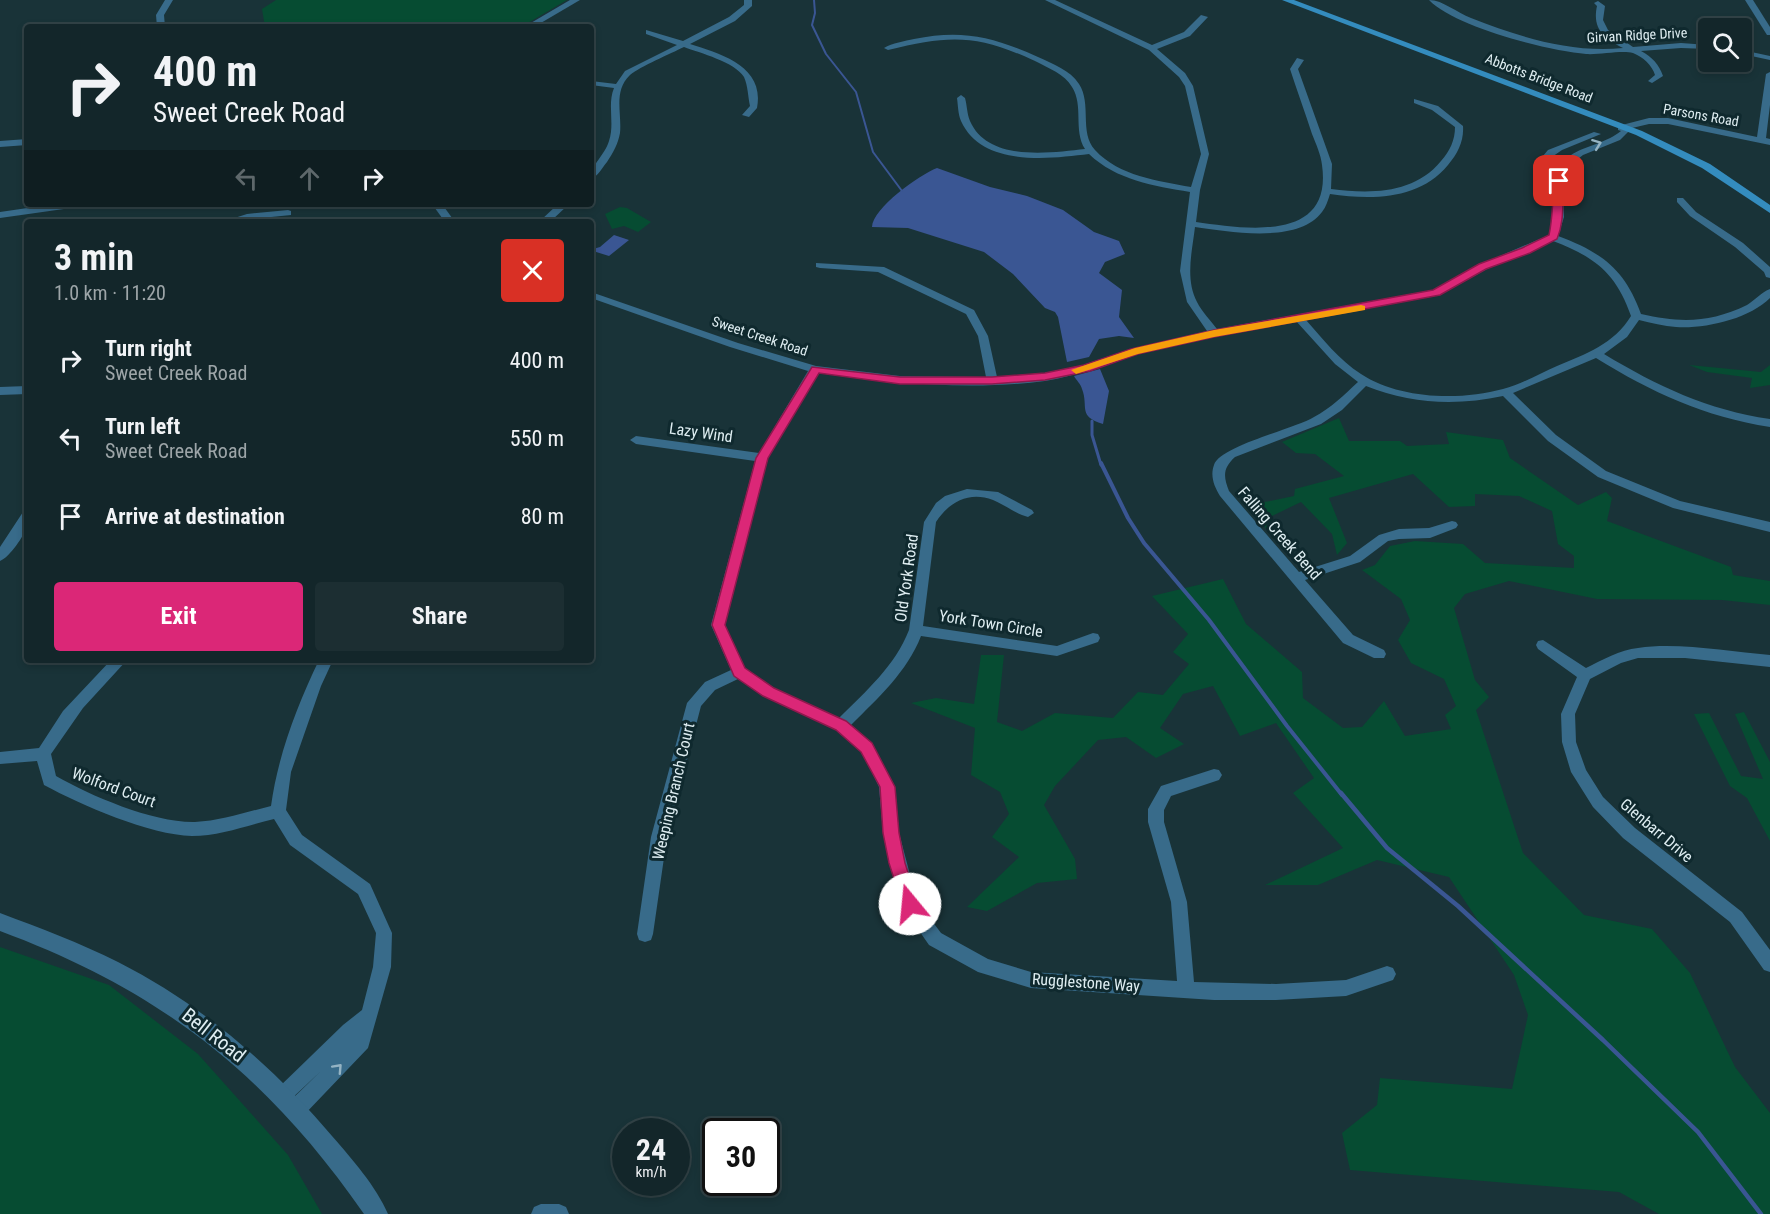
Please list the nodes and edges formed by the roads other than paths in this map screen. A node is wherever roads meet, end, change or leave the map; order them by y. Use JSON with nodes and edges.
{"nodes":[{"id":1,"x":169,"y":0,"type":"edge"},
{"id":2,"x":576,"y":0,"type":"edge"},
{"id":3,"x":748,"y":0,"type":"edge"},
{"id":4,"x":1049,"y":0,"type":"edge"},
{"id":5,"x":1286,"y":0,"type":"edge"},
{"id":6,"x":1433,"y":0,"type":"edge"},
{"id":7,"x":1749,"y":0,"type":"edge"},
{"id":8,"x":1598,"y":3,"type":"dead end"},
{"id":9,"x":1204,"y":17,"type":"dead end"},
{"id":10,"x":161,"y":24,"type":"edge"},
{"id":11,"x":533,"y":24,"type":"edge"},
{"id":12,"x":649,"y":32,"type":"dead end"},
{"id":13,"x":1770,"y":33,"type":"edge"},
{"id":14,"x":680,"y":44,"type":"junction"},
{"id":15,"x":1698,"y":47,"type":"edge"},
{"id":16,"x":888,"y":48,"type":"dead end"},
{"id":17,"x":1152,"y":48,"type":"junction"},
{"id":18,"x":1632,"y":49,"type":"junction"},
{"id":19,"x":1752,"y":54,"type":"edge"},
{"id":20,"x":1770,"y":58,"type":"edge"},
{"id":21,"x":1300,"y":60,"type":"dead end"},
{"id":22,"x":1770,"y":74,"type":"edge"},
{"id":23,"x":1652,"y":81,"type":"dead end"},
{"id":24,"x":594,"y":83,"type":"edge"},
{"id":25,"x":616,"y":86,"type":"junction"},
{"id":26,"x":1527,"y":90,"type":"junction"},
{"id":27,"x":961,"y":98,"type":"dead end"},
{"id":28,"x":1417,"y":102,"type":"dead end"},
{"id":29,"x":746,"y":115,"type":"dead end"},
{"id":30,"x":1628,"y":128,"type":"junction"},
{"id":31,"x":1611,"y":129,"type":"junction"},
{"id":32,"x":1765,"y":141,"type":"edge"},
{"id":33,"x":24,"y":142,"type":"edge"},
{"id":34,"x":0,"y":144,"type":"edge"},
{"id":35,"x":1090,"y":151,"type":"junction"},
{"id":36,"x":594,"y":172,"type":"edge"},
{"id":37,"x":1195,"y":190,"type":"junction"},
{"id":38,"x":1326,"y":191,"type":"junction"},
{"id":39,"x":1680,"y":200,"type":"dead end"},
{"id":40,"x":1557,"y":203,"type":"junction"},
{"id":41,"x":57,"y":207,"type":"edge"},
{"id":42,"x":561,"y":207,"type":"edge"},
{"id":43,"x":1770,"y":210,"type":"edge"},
{"id":44,"x":288,"y":213,"type":"dead end"},
{"id":45,"x":0,"y":215,"type":"edge"},
{"id":46,"x":239,"y":219,"type":"edge"},
{"id":47,"x":547,"y":219,"type":"edge"},
{"id":48,"x":1191,"y":224,"type":"junction"},
{"id":49,"x":1553,"y":237,"type":"junction"},
{"id":50,"x":820,"y":265,"type":"dead end"},
{"id":51,"x":1770,"y":275,"type":"edge"},
{"id":52,"x":1770,"y":292,"type":"edge"},
{"id":53,"x":594,"y":296,"type":"edge"},
{"id":54,"x":1636,"y":316,"type":"junction"},
{"id":55,"x":1300,"y":319,"type":"junction"},
{"id":56,"x":1214,"y":333,"type":"junction"},
{"id":57,"x":1597,"y":354,"type":"junction"},
{"id":58,"x":816,"y":369,"type":"junction"},
{"id":59,"x":992,"y":381,"type":"junction"},
{"id":60,"x":1365,"y":381,"type":"junction"},
{"id":61,"x":24,"y":389,"type":"edge"},
{"id":62,"x":0,"y":391,"type":"edge"},
{"id":63,"x":1505,"y":392,"type":"junction"},
{"id":64,"x":1770,"y":423,"type":"edge"},
{"id":65,"x":636,"y":440,"type":"dead end"},
{"id":66,"x":762,"y":458,"type":"junction"},
{"id":67,"x":1028,"y":513,"type":"dead end"},
{"id":68,"x":24,"y":520,"type":"edge"},
{"id":69,"x":1452,"y":525,"type":"dead end"},
{"id":70,"x":1770,"y":527,"type":"edge"},
{"id":71,"x":0,"y":555,"type":"edge"},
{"id":72,"x":1298,"y":577,"type":"junction"},
{"id":73,"x":916,"y":630,"type":"junction"},
{"id":74,"x":1093,"y":638,"type":"dead end"},
{"id":75,"x":1543,"y":645,"type":"dead end"},
{"id":76,"x":1379,"y":654,"type":"dead end"},
{"id":77,"x":1770,"y":661,"type":"edge"},
{"id":78,"x":117,"y":663,"type":"edge"},
{"id":79,"x":325,"y":663,"type":"edge"},
{"id":80,"x":739,"y":672,"type":"junction"},
{"id":81,"x":1585,"y":675,"type":"junction"},
{"id":82,"x":841,"y":726,"type":"junction"},
{"id":83,"x":44,"y":754,"type":"junction"},
{"id":84,"x":0,"y":758,"type":"edge"},
{"id":85,"x":1214,"y":776,"type":"dead end"},
{"id":86,"x":278,"y":812,"type":"junction"},
{"id":87,"x":0,"y":922,"type":"edge"},
{"id":88,"x":645,"y":934,"type":"dead end"},
{"id":89,"x":1770,"y":964,"type":"edge"},
{"id":90,"x":1387,"y":974,"type":"dead end"},
{"id":91,"x":1186,"y":989,"type":"junction"},
{"id":92,"x":290,"y":1102,"type":"junction"},
{"id":93,"x":377,"y":1214,"type":"edge"},
{"id":94,"x":541,"y":1214,"type":"edge"},
{"id":95,"x":559,"y":1214,"type":"edge"}],
"edges":[{"from":1,"to":10,"type":"street"},
{"from":2,"to":11,"type":"street"},
{"from":3,"to":14,"type":"street"},
{"from":4,"to":17,"type":"street"},
{"from":5,"to":26,"type":"main road","name":"Abbotts Bridge Road"},
{"from":6,"to":18,"type":"street","name":"Girvan Ridge Drive"},
{"from":7,"to":13,"type":"street"},
{"from":8,"to":18,"type":"street"},
{"from":9,"to":17,"type":"street"},
{"from":12,"to":14,"type":"street"},
{"from":14,"to":25,"type":"street"},
{"from":14,"to":29,"type":"street"},
{"from":15,"to":18,"type":"street","name":"Girvan Ridge Drive"},
{"from":16,"to":35,"type":"street"},
{"from":17,"to":37,"type":"street"},
{"from":18,"to":23,"type":"street"},
{"from":19,"to":20,"type":"street"},
{"from":21,"to":38,"type":"street"},
{"from":22,"to":32,"type":"street"},
{"from":24,"to":25,"type":"street"},
{"from":25,"to":36,"type":"street"},
{"from":26,"to":30,"type":"main road","name":"Abbotts Bridge Road"},
{"from":26,"to":31,"type":"main road"},
{"from":27,"to":35,"type":"street"},
{"from":28,"to":38,"type":"street"},
{"from":30,"to":31,"type":"street"},
{"from":30,"to":32,"type":"street","name":"Parsons Road"},
{"from":40,"to":30,"type":"street","one_way":true},
{"from":30,"to":43,"type":"main road","name":"Abbotts Bridge Road"},
{"from":31,"to":40,"type":"street"},
{"from":33,"to":34,"type":"street"},
{"from":35,"to":37,"type":"street"},
{"from":37,"to":48,"type":"street"},
{"from":38,"to":48,"type":"street"},
{"from":39,"to":51,"type":"street"},
{"from":40,"to":49,"type":"street"},
{"from":41,"to":45,"type":"street"},
{"from":42,"to":47,"type":"street"},
{"from":44,"to":46,"type":"street"},
{"from":48,"to":56,"type":"street"},
{"from":49,"to":54,"type":"street"},
{"from":49,"to":55,"type":"street","name":"Sweet Creek Road"},
{"from":50,"to":59,"type":"street"},
{"from":52,"to":54,"type":"street"},
{"from":53,"to":58,"type":"street","name":"Sweet Creek Road"},
{"from":54,"to":57,"type":"street"},
{"from":55,"to":56,"type":"street","name":"Sweet Creek Road"},
{"from":55,"to":60,"type":"street"},
{"from":56,"to":59,"type":"street","name":"Sweet Creek Road"},
{"from":57,"to":63,"type":"street"},
{"from":57,"to":64,"type":"street"},
{"from":58,"to":59,"type":"street","name":"Sweet Creek Road"},
{"from":58,"to":66,"type":"street"},
{"from":60,"to":63,"type":"street"},
{"from":60,"to":72,"type":"street","name":"Falling Creek Bend"},
{"from":61,"to":62,"type":"street"},
{"from":63,"to":70,"type":"street"},
{"from":65,"to":66,"type":"street","name":"Lazy Wind"},
{"from":66,"to":80,"type":"street"},
{"from":67,"to":73,"type":"street","name":"Old York Road"},
{"from":68,"to":71,"type":"street"},
{"from":69,"to":72,"type":"street"},
{"from":72,"to":76,"type":"street","name":"Falling Creek Bend"},
{"from":73,"to":74,"type":"street","name":"York Town Circle"},
{"from":73,"to":82,"type":"street","name":"Old York Road"},
{"from":75,"to":81,"type":"street"},
{"from":77,"to":81,"type":"street"},
{"from":78,"to":83,"type":"street"},
{"from":79,"to":86,"type":"street"},
{"from":80,"to":82,"type":"street","name":"Rugglestone Way"},
{"from":80,"to":88,"type":"street","name":"Weeping Branch Court"},
{"from":81,"to":89,"type":"street","name":"Glenbarr Drive"},
{"from":82,"to":91,"type":"street","name":"Rugglestone Way"},
{"from":83,"to":84,"type":"street"},
{"from":83,"to":86,"type":"street","name":"Wolford Court"},
{"from":85,"to":91,"type":"street"},
{"from":86,"to":92,"type":"street"},
{"from":87,"to":92,"type":"street","name":"Bell Road"},
{"from":90,"to":91,"type":"street","name":"Rugglestone Way"},
{"from":92,"to":93,"type":"street","name":"Bell Road"},
{"from":94,"to":95,"type":"street"}]}
